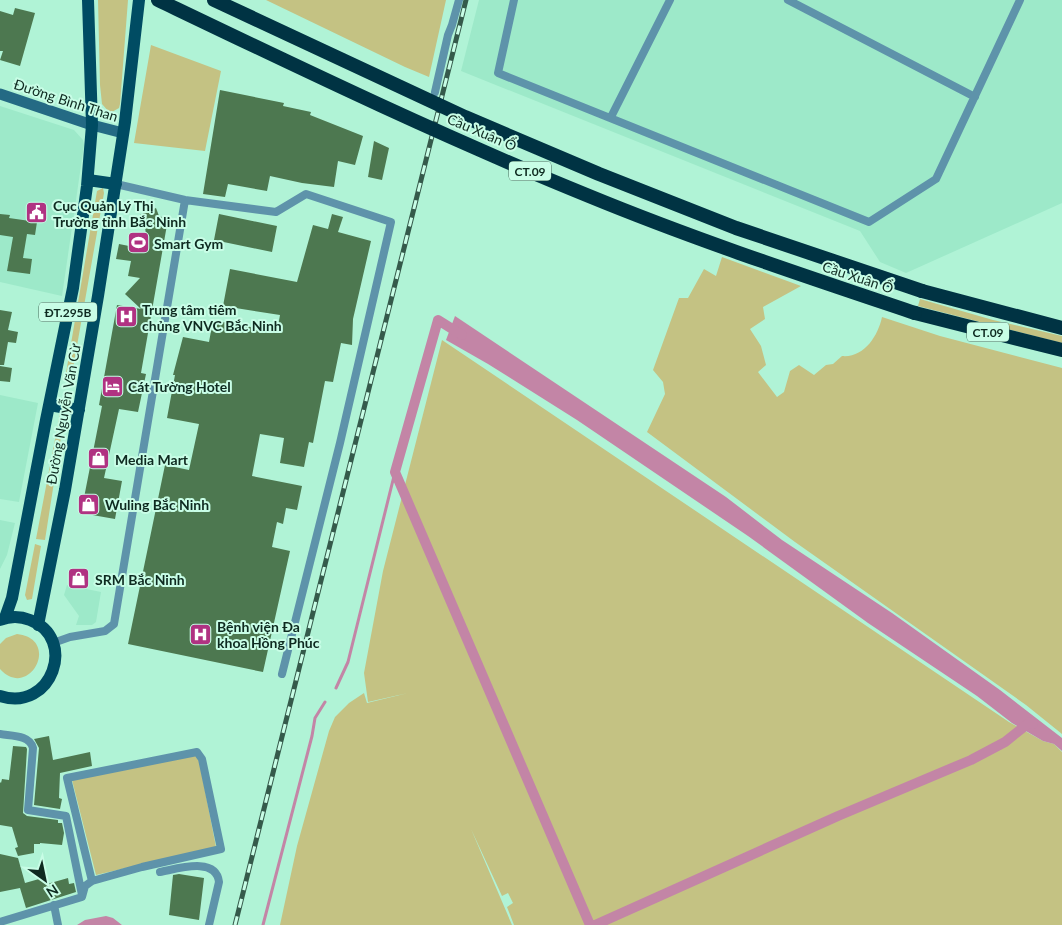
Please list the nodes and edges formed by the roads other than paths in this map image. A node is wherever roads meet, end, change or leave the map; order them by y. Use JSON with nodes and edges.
{"nodes":[{"id":1,"x":88,"y":0,"type":"edge"},
{"id":2,"x":139,"y":0,"type":"edge"},
{"id":3,"x":158,"y":0,"type":"edge"},
{"id":4,"x":214,"y":0,"type":"edge"},
{"id":5,"x":459,"y":0,"type":"edge"},
{"id":6,"x":514,"y":0,"type":"edge"},
{"id":7,"x":670,"y":0,"type":"edge"},
{"id":8,"x":788,"y":0,"type":"edge"},
{"id":9,"x":1020,"y":0,"type":"edge"},
{"id":10,"x":435,"y":92,"type":"dead end"},
{"id":11,"x":0,"y":94,"type":"edge"},
{"id":12,"x":974,"y":97,"type":"junction"},
{"id":13,"x":610,"y":117,"type":"junction"},
{"id":14,"x":92,"y":125,"type":"junction"},
{"id":15,"x":123,"y":133,"type":"junction"},
{"id":16,"x":88,"y":180,"type":"junction"},
{"id":17,"x":116,"y":184,"type":"junction"},
{"id":18,"x":185,"y":200,"type":"junction"},
{"id":19,"x":1062,"y":328,"type":"edge"},
{"id":20,"x":1062,"y":350,"type":"edge"},
{"id":21,"x":49,"y":405,"type":"junction"},
{"id":22,"x":79,"y":410,"type":"junction"},
{"id":23,"x":3,"y":619,"type":"edge"},
{"id":24,"x":38,"y":625,"type":"junction"},
{"id":25,"x":53,"y":643,"type":"junction"},
{"id":26,"x":282,"y":674,"type":"dead end"},
{"id":27,"x":0,"y":696,"type":"edge"},
{"id":28,"x":0,"y":734,"type":"edge"},
{"id":29,"x":160,"y":872,"type":"dead end"},
{"id":30,"x":92,"y":881,"type":"junction"},
{"id":31,"x":82,"y":897,"type":"junction"},
{"id":32,"x":54,"y":905,"type":"junction"},
{"id":33,"x":0,"y":922,"type":"edge"},
{"id":34,"x":58,"y":925,"type":"edge"},
{"id":35,"x":209,"y":925,"type":"edge"}],
"edges":[{"from":1,"to":14,"type":"main road","name":"Đường Nguyễn Văn Cừ","number":"ĐT.295B"},
{"from":2,"to":15,"type":"main road","name":"Đường Nguyễn Văn Cừ","number":"ĐT.295B"},
{"from":3,"to":20,"type":"highway","name":"Cầu Xuân Ổ","number":"CT.09","bridge":true},
{"from":4,"to":19,"type":"highway","name":"Cầu Xuân Ổ","number":"CT.09","bridge":true},
{"from":5,"to":10,"type":"street"},
{"from":6,"to":13,"type":"street"},
{"from":7,"to":13,"type":"street"},
{"from":8,"to":12,"type":"street"},
{"from":9,"to":12,"type":"street"},
{"from":11,"to":14,"type":"street","name":"Đường Bình Than"},
{"from":12,"to":13,"type":"street"},
{"from":14,"to":15,"type":"street","name":"Đường Bình Than"},
{"from":14,"to":16,"type":"main road","name":"Đường Nguyễn Văn Cừ","number":"ĐT.295B"},
{"from":15,"to":17,"type":"main road","name":"Đường Nguyễn Văn Cừ","number":"ĐT.295B"},
{"from":16,"to":17,"type":"main road"},
{"from":16,"to":21,"type":"main road","name":"Đường Nguyễn Văn Cừ","number":"ĐT.295B"},
{"from":17,"to":18,"type":"street"},
{"from":17,"to":22,"type":"main road","name":"Đường Nguyễn Văn Cừ","number":"ĐT.295B"},
{"from":18,"to":25,"type":"street"},
{"from":18,"to":26,"type":"street"},
{"from":21,"to":22,"type":"main road"},
{"from":21,"to":23,"type":"main road","name":"Đường Nguyễn Văn Cừ","number":"ĐT.295B"},
{"from":22,"to":24,"type":"main road","name":"Đường Nguyễn Văn Cừ","number":"ĐT.295B"},
{"from":23,"to":24,"type":"main road"},
{"from":24,"to":25,"type":"main road"},
{"from":25,"to":27,"type":"main road"},
{"from":28,"to":31,"type":"street"},
{"from":29,"to":35,"type":"street"},
{"from":30,"to":30,"type":"street"},
{"from":30,"to":31,"type":"street"},
{"from":31,"to":32,"type":"street"},
{"from":32,"to":33,"type":"street"},
{"from":32,"to":34,"type":"street"}]}
